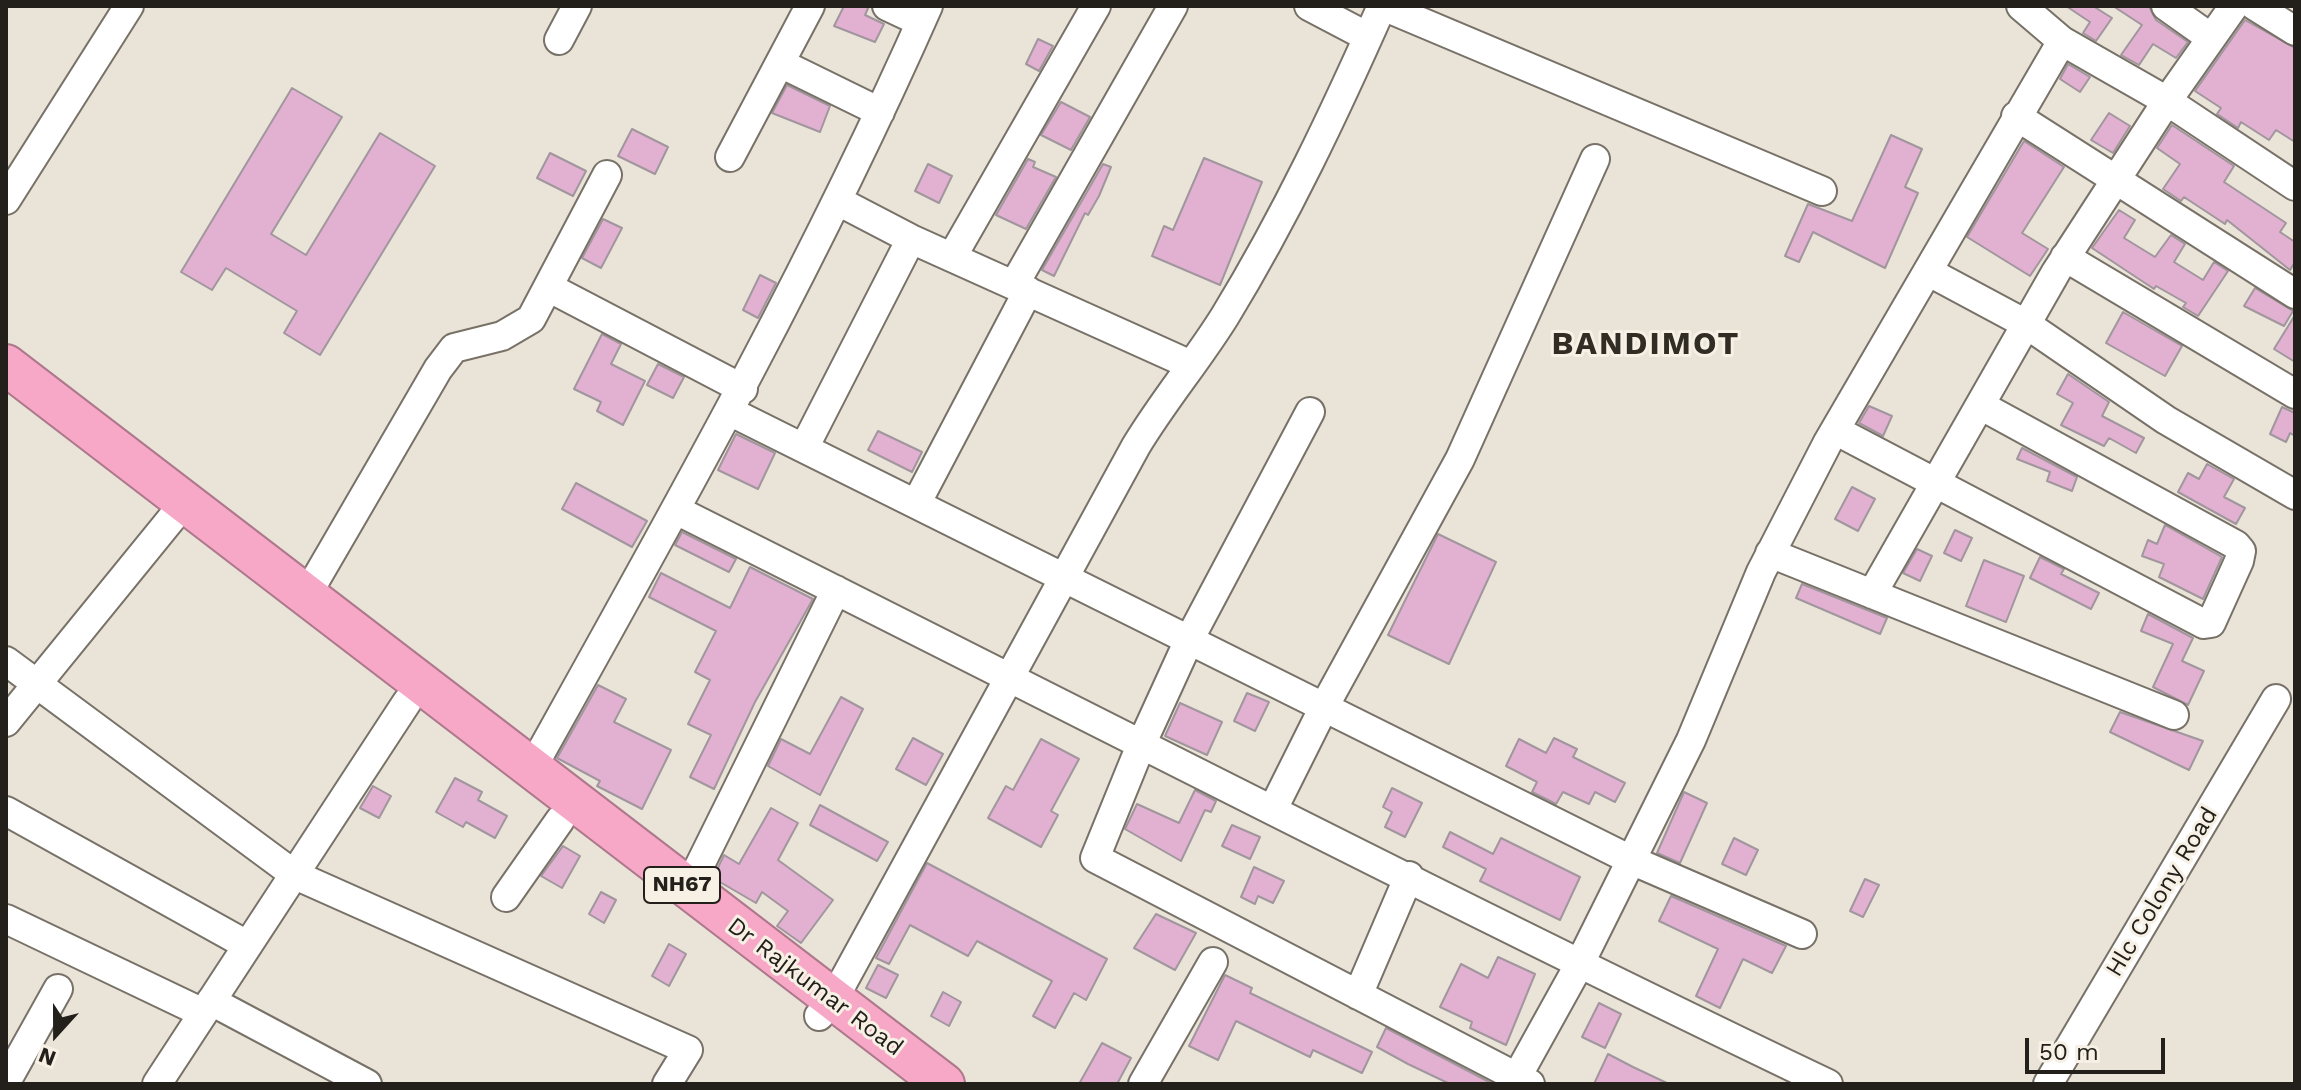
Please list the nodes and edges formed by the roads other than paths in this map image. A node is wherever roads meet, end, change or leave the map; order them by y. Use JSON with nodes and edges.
{"nodes":[{"id":1,"x":129,"y":6,"type":"edge"},
{"id":2,"x":577,"y":6,"type":"edge"},
{"id":3,"x":810,"y":6,"type":"edge"},
{"id":4,"x":887,"y":6,"type":"edge"},
{"id":5,"x":1096,"y":6,"type":"edge"},
{"id":6,"x":1173,"y":6,"type":"edge"},
{"id":7,"x":1309,"y":6,"type":"edge"},
{"id":8,"x":1382,"y":6,"type":"edge"},
{"id":9,"x":2021,"y":6,"type":"edge"},
{"id":10,"x":2166,"y":6,"type":"edge"},
{"id":11,"x":2234,"y":6,"type":"edge"},
{"id":12,"x":2255,"y":6,"type":"edge"},
{"id":13,"x":925,"y":14,"type":"edge"},
{"id":14,"x":2295,"y":31,"type":"edge"},
{"id":15,"x":1368,"y":37,"type":"junction"},
{"id":16,"x":2211,"y":38,"type":"junction"},
{"id":17,"x":559,"y":40,"type":"dead end"},
{"id":18,"x":2062,"y":41,"type":"junction"},
{"id":19,"x":780,"y":63,"type":"junction"},
{"id":20,"x":2167,"y":101,"type":"junction"},
{"id":21,"x":880,"y":112,"type":"junction"},
{"id":22,"x":2016,"y":116,"type":"junction"},
{"id":23,"x":730,"y":157,"type":"dead end"},
{"id":24,"x":1595,"y":159,"type":"dead end"},
{"id":25,"x":607,"y":175,"type":"dead end"},
{"id":26,"x":2116,"y":181,"type":"junction"},
{"id":27,"x":2295,"y":186,"type":"edge"},
{"id":28,"x":1822,"y":191,"type":"dead end"},
{"id":29,"x":6,"y":200,"type":"edge"},
{"id":30,"x":840,"y":202,"type":"junction"},
{"id":31,"x":911,"y":239,"type":"junction"},
{"id":32,"x":952,"y":257,"type":"junction"},
{"id":33,"x":2065,"y":257,"type":"junction"},
{"id":34,"x":1929,"y":272,"type":"junction"},
{"id":35,"x":548,"y":287,"type":"junction"},
{"id":36,"x":1021,"y":288,"type":"junction"},
{"id":37,"x":2295,"y":294,"type":"edge"},
{"id":38,"x":2026,"y":324,"type":"junction"},
{"id":39,"x":6,"y":365,"type":"edge"},
{"id":40,"x":1191,"y":365,"type":"junction"},
{"id":41,"x":6,"y":393,"type":"edge"},
{"id":42,"x":2295,"y":394,"type":"edge"},
{"id":43,"x":737,"y":400,"type":"junction"},
{"id":44,"x":1980,"y":405,"type":"junction"},
{"id":45,"x":1310,"y":412,"type":"dead end"},
{"id":46,"x":1835,"y":430,"type":"junction"},
{"id":47,"x":804,"y":448,"type":"junction"},
{"id":48,"x":1935,"y":484,"type":"junction"},
{"id":49,"x":2295,"y":495,"type":"edge"},
{"id":50,"x":916,"y":504,"type":"junction"},
{"id":51,"x":676,"y":510,"type":"junction"},
{"id":52,"x":172,"y":518,"type":"junction"},
{"id":53,"x":1770,"y":553,"type":"junction"},
{"id":54,"x":1065,"y":578,"type":"junction"},
{"id":55,"x":836,"y":590,"type":"junction"},
{"id":56,"x":1872,"y":594,"type":"junction"},
{"id":57,"x":306,"y":596,"type":"junction"},
{"id":58,"x":1189,"y":640,"type":"junction"},
{"id":59,"x":6,"y":661,"type":"edge"},
{"id":60,"x":1012,"y":678,"type":"junction"},
{"id":61,"x":37,"y":684,"type":"junction"},
{"id":62,"x":415,"y":693,"type":"junction"},
{"id":63,"x":2276,"y":699,"type":"dead end"},
{"id":64,"x":1324,"y":707,"type":"junction"},
{"id":65,"x":2174,"y":715,"type":"dead end"},
{"id":66,"x":6,"y":722,"type":"edge"},
{"id":67,"x":1141,"y":745,"type":"junction"},
{"id":68,"x":532,"y":768,"type":"junction"},
{"id":69,"x":1273,"y":809,"type":"junction"},
{"id":70,"x":6,"y":811,"type":"edge"},
{"id":71,"x":560,"y":820,"type":"junction"},
{"id":72,"x":1631,"y":860,"type":"junction"},
{"id":73,"x":295,"y":875,"type":"junction"},
{"id":74,"x":1409,"y":876,"type":"junction"},
{"id":75,"x":688,"y":889,"type":"junction"},
{"id":76,"x":506,"y":897,"type":"dead end"},
{"id":77,"x":6,"y":919,"type":"edge"},
{"id":78,"x":1802,"y":934,"type":"dead end"},
{"id":79,"x":247,"y":945,"type":"junction"},
{"id":80,"x":1213,"y":962,"type":"dead end"},
{"id":81,"x":1579,"y":965,"type":"junction"},
{"id":82,"x":58,"y":989,"type":"dead end"},
{"id":83,"x":1358,"y":995,"type":"junction"},
{"id":84,"x":207,"y":1007,"type":"junction"},
{"id":85,"x":826,"y":1009,"type":"junction"},
{"id":86,"x":325,"y":1074,"type":"edge"},
{"id":87,"x":7,"y":1079,"type":"edge"},
{"id":88,"x":1520,"y":1082,"type":"edge"},
{"id":89,"x":157,"y":1084,"type":"edge"},
{"id":90,"x":367,"y":1084,"type":"edge"},
{"id":91,"x":667,"y":1084,"type":"edge"},
{"id":92,"x":908,"y":1084,"type":"edge"},
{"id":93,"x":944,"y":1084,"type":"edge"},
{"id":94,"x":1143,"y":1084,"type":"edge"},
{"id":95,"x":1828,"y":1084,"type":"edge"},
{"id":96,"x":2048,"y":1084,"type":"edge"}],
"edges":[{"from":1,"to":29,"type":"street"},
{"from":2,"to":17,"type":"street"},
{"from":3,"to":19,"type":"street"},
{"from":4,"to":13,"type":"street"},
{"from":5,"to":32,"type":"street"},
{"from":6,"to":36,"type":"street"},
{"from":7,"to":15,"type":"street"},
{"from":8,"to":15,"type":"street"},
{"from":8,"to":28,"type":"street"},
{"from":9,"to":18,"type":"street"},
{"from":10,"to":16,"type":"street"},
{"from":11,"to":16,"type":"street"},
{"from":12,"to":14,"type":"street"},
{"from":13,"to":21,"type":"street"},
{"from":15,"to":40,"type":"street"},
{"from":16,"to":20,"type":"street"},
{"from":18,"to":20,"type":"street"},
{"from":18,"to":22,"type":"street"},
{"from":19,"to":21,"type":"street"},
{"from":19,"to":23,"type":"street"},
{"from":20,"to":26,"type":"street"},
{"from":20,"to":27,"type":"street"},
{"from":21,"to":30,"type":"street"},
{"from":22,"to":26,"type":"street"},
{"from":22,"to":34,"type":"street"},
{"from":24,"to":64,"type":"street"},
{"from":25,"to":35,"type":"street"},
{"from":26,"to":33,"type":"street"},
{"from":26,"to":37,"type":"street"},
{"from":30,"to":31,"type":"street"},
{"from":30,"to":43,"type":"street"},
{"from":31,"to":32,"type":"street"},
{"from":31,"to":47,"type":"street"},
{"from":32,"to":36,"type":"street"},
{"from":33,"to":38,"type":"street"},
{"from":33,"to":42,"type":"street"},
{"from":34,"to":38,"type":"street"},
{"from":34,"to":46,"type":"street"},
{"from":35,"to":43,"type":"street"},
{"from":35,"to":57,"type":"street"},
{"from":36,"to":40,"type":"street"},
{"from":36,"to":50,"type":"street"},
{"from":38,"to":44,"type":"street"},
{"from":38,"to":49,"type":"street"},
{"from":39,"to":57,"type":"highway","number":"NH67"},
{"from":40,"to":54,"type":"street"},
{"from":41,"to":52,"type":"highway","number":"NH67"},
{"from":43,"to":47,"type":"street"},
{"from":43,"to":51,"type":"street"},
{"from":44,"to":48,"type":"street"},
{"from":44,"to":48,"type":"street"},
{"from":45,"to":58,"type":"street"},
{"from":46,"to":48,"type":"street"},
{"from":46,"to":53,"type":"street"},
{"from":47,"to":50,"type":"street"},
{"from":48,"to":56,"type":"street"},
{"from":50,"to":54,"type":"street"},
{"from":51,"to":55,"type":"street"},
{"from":51,"to":68,"type":"street"},
{"from":52,"to":61,"type":"street"},
{"from":52,"to":62,"type":"highway","number":"NH67"},
{"from":53,"to":56,"type":"street"},
{"from":53,"to":72,"type":"street"},
{"from":54,"to":58,"type":"street"},
{"from":54,"to":60,"type":"street"},
{"from":55,"to":60,"type":"street"},
{"from":55,"to":75,"type":"street"},
{"from":56,"to":65,"type":"street"},
{"from":57,"to":62,"type":"highway","number":"NH67"},
{"from":58,"to":64,"type":"street"},
{"from":58,"to":67,"type":"street"},
{"from":59,"to":61,"type":"street"},
{"from":60,"to":67,"type":"street"},
{"from":60,"to":85,"type":"street"},
{"from":61,"to":66,"type":"street"},
{"from":61,"to":73,"type":"street"},
{"from":62,"to":68,"type":"highway","name":"Dr Rajkumar Road","number":"NH67"},
{"from":62,"to":71,"type":"highway","name":"Dr Rajkumar Road","number":"NH67"},
{"from":62,"to":73,"type":"street"},
{"from":63,"to":96,"type":"street","name":"Hlc Colony Road"},
{"from":64,"to":69,"type":"street"},
{"from":64,"to":72,"type":"street"},
{"from":67,"to":69,"type":"street"},
{"from":67,"to":83,"type":"street"},
{"from":68,"to":75,"type":"highway","name":"Dr Rajkumar Road","number":"NH67"},
{"from":69,"to":74,"type":"street"},
{"from":70,"to":79,"type":"street"},
{"from":71,"to":76,"type":"street"},
{"from":71,"to":85,"type":"highway","name":"Dr Rajkumar Road","number":"NH67"},
{"from":72,"to":78,"type":"street"},
{"from":72,"to":81,"type":"street"},
{"from":73,"to":79,"type":"street"},
{"from":73,"to":91,"type":"street"},
{"from":74,"to":81,"type":"street"},
{"from":74,"to":83,"type":"street"},
{"from":75,"to":85,"type":"highway","name":"Dr Rajkumar Road","number":"NH67"},
{"from":77,"to":84,"type":"street"},
{"from":79,"to":84,"type":"street"},
{"from":80,"to":94,"type":"street"},
{"from":81,"to":88,"type":"street"},
{"from":81,"to":95,"type":"street"},
{"from":82,"to":87,"type":"street"},
{"from":83,"to":88,"type":"street"},
{"from":84,"to":86,"type":"street"},
{"from":84,"to":89,"type":"street"},
{"from":85,"to":92,"type":"highway","name":"Dr Rajkumar Road","number":"NH67"},
{"from":85,"to":93,"type":"highway","name":"Dr Rajkumar Road","number":"NH67"},
{"from":86,"to":90,"type":"street"}]}
